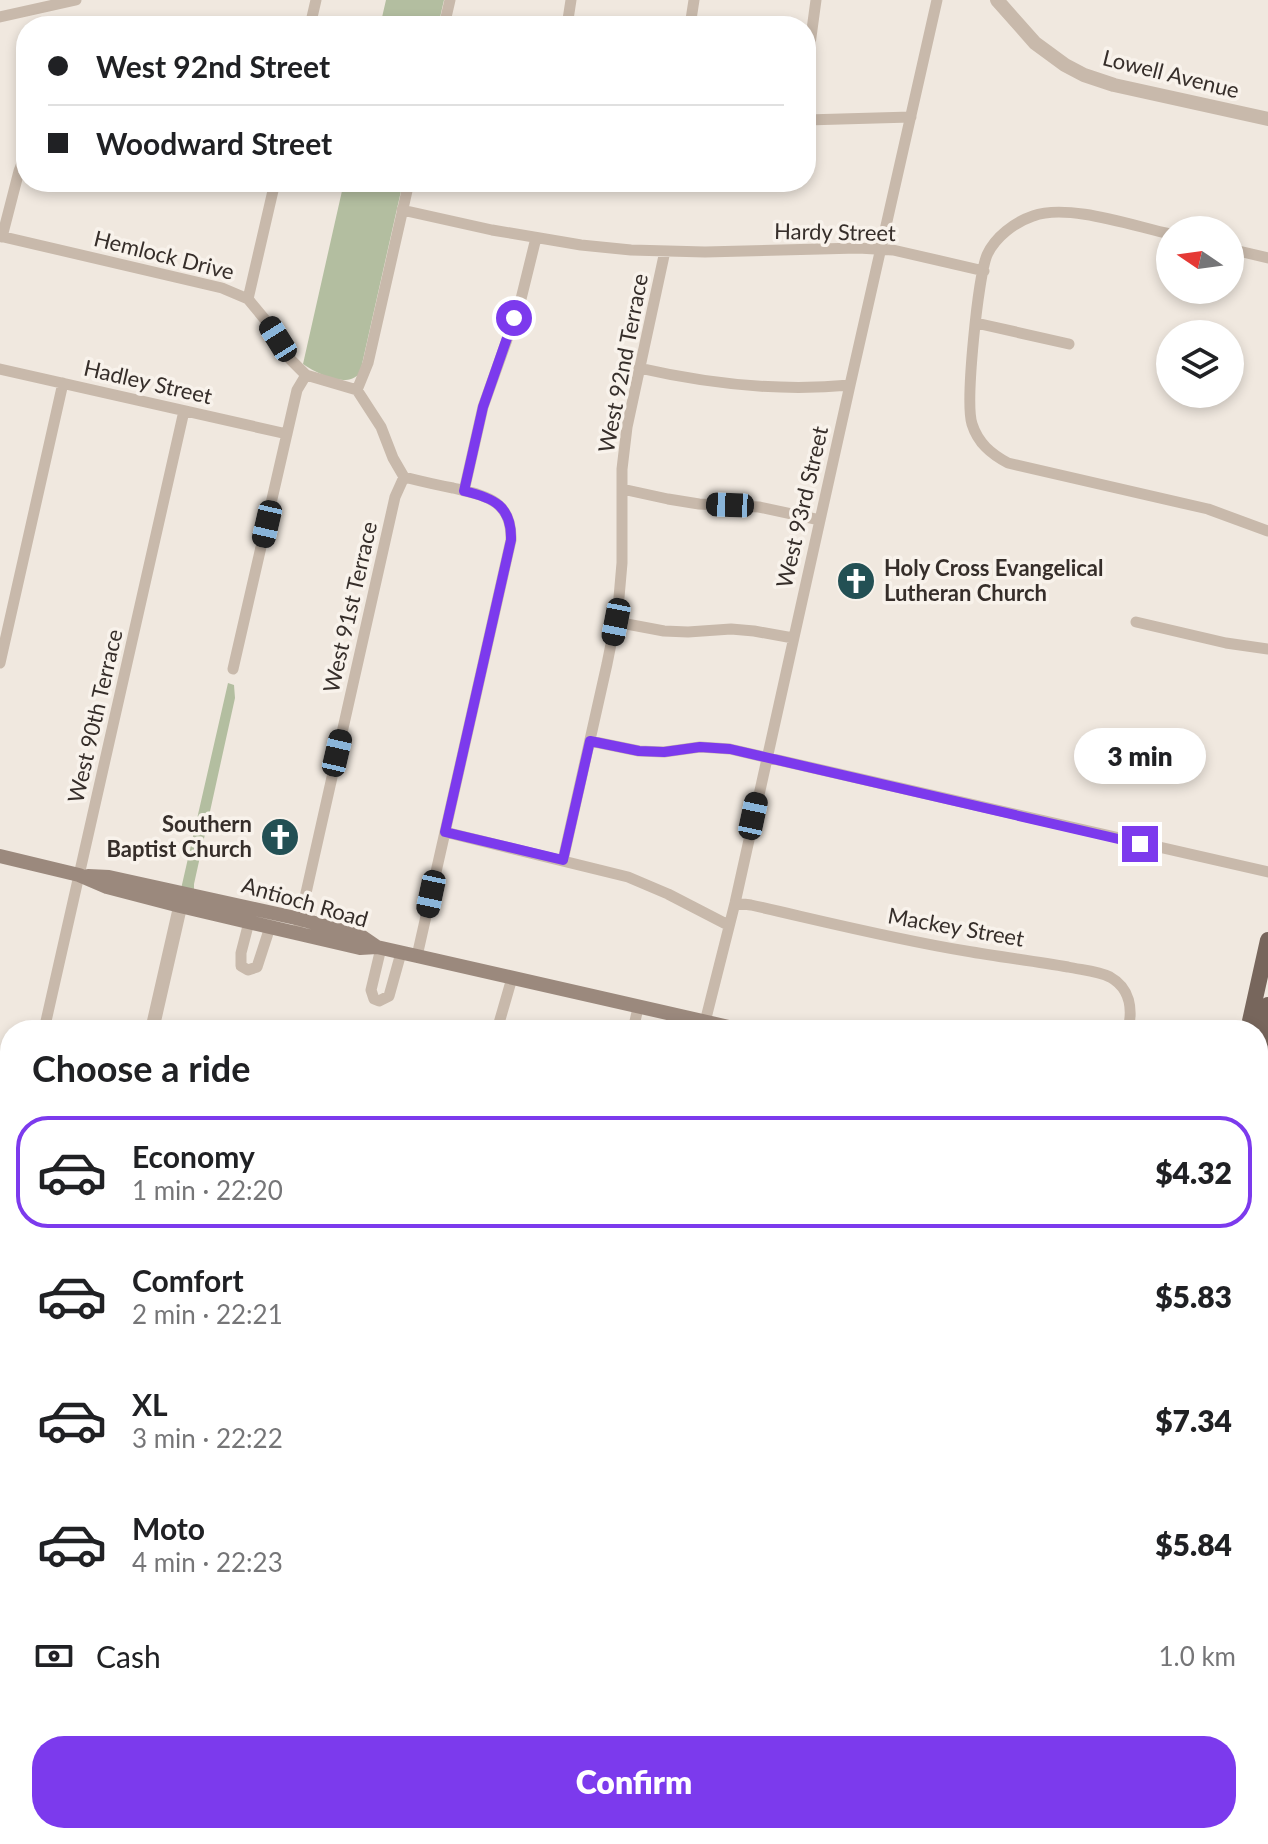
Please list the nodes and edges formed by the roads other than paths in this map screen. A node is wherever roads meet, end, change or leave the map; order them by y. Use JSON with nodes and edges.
{"nodes":[{"id":1,"x":76,"y":0,"type":"edge"},
{"id":2,"x":937,"y":0,"type":"edge"},
{"id":3,"x":997,"y":0,"type":"edge"},
{"id":4,"x":0,"y":17,"type":"edge"},
{"id":5,"x":911,"y":117,"type":"junction"},
{"id":6,"x":1268,"y":119,"type":"edge"},
{"id":7,"x":816,"y":120,"type":"edge"},
{"id":8,"x":16,"y":182,"type":"edge"},
{"id":9,"x":273,"y":192,"type":"edge"},
{"id":10,"x":406,"y":192,"type":"edge"},
{"id":11,"x":402,"y":210,"type":"junction"},
{"id":12,"x":1156,"y":231,"type":"edge"},
{"id":13,"x":1,"y":237,"type":"edge"},
{"id":14,"x":536,"y":238,"type":"junction"},
{"id":15,"x":881,"y":249,"type":"junction"},
{"id":16,"x":665,"y":251,"type":"junction"},
{"id":17,"x":1244,"y":252,"type":"edge"},
{"id":18,"x":1268,"y":258,"type":"edge"},
{"id":19,"x":984,"y":271,"type":"junction"},
{"id":20,"x":248,"y":299,"type":"junction"},
{"id":21,"x":976,"y":323,"type":"junction"},
{"id":22,"x":1069,"y":344,"type":"dead end"},
{"id":23,"x":639,"y":368,"type":"junction"},
{"id":24,"x":0,"y":369,"type":"edge"},
{"id":25,"x":306,"y":375,"type":"junction"},
{"id":26,"x":63,"y":383,"type":"junction"},
{"id":27,"x":850,"y":385,"type":"junction"},
{"id":28,"x":357,"y":390,"type":"junction"},
{"id":29,"x":184,"y":411,"type":"junction"},
{"id":30,"x":287,"y":434,"type":"junction"},
{"id":31,"x":404,"y":477,"type":"junction"},
{"id":32,"x":622,"y":489,"type":"junction"},
{"id":33,"x":464,"y":491,"type":"junction"},
{"id":34,"x":820,"y":520,"type":"junction"},
{"id":35,"x":1268,"y":531,"type":"edge"},
{"id":36,"x":616,"y":622,"type":"junction"},
{"id":37,"x":1136,"y":622,"type":"dead end"},
{"id":38,"x":793,"y":638,"type":"junction"},
{"id":39,"x":2,"y":646,"type":"edge"},
{"id":40,"x":1268,"y":649,"type":"edge"},
{"id":41,"x":0,"y":663,"type":"edge"},
{"id":42,"x":233,"y":669,"type":"dead end"},
{"id":43,"x":590,"y":741,"type":"junction"},
{"id":44,"x":766,"y":758,"type":"junction"},
{"id":45,"x":445,"y":832,"type":"junction"},
{"id":46,"x":0,"y":856,"type":"edge"},
{"id":47,"x":563,"y":860,"type":"junction"},
{"id":48,"x":1268,"y":872,"type":"edge"},
{"id":49,"x":79,"y":875,"type":"junction"},
{"id":50,"x":181,"y":900,"type":"junction"},
{"id":51,"x":735,"y":903,"type":"junction"},
{"id":52,"x":249,"y":922,"type":"junction"},
{"id":53,"x":728,"y":925,"type":"junction"},
{"id":54,"x":298,"y":926,"type":"junction"},
{"id":55,"x":270,"y":927,"type":"junction"},
{"id":56,"x":1268,"y":940,"type":"edge"},
{"id":57,"x":379,"y":947,"type":"junction"},
{"id":58,"x":401,"y":953,"type":"junction"},
{"id":59,"x":417,"y":956,"type":"junction"},
{"id":60,"x":512,"y":978,"type":"junction"},
{"id":61,"x":638,"y":1008,"type":"junction"},
{"id":62,"x":46,"y":1020,"type":"edge"},
{"id":63,"x":154,"y":1020,"type":"edge"},
{"id":64,"x":500,"y":1020,"type":"edge"},
{"id":65,"x":635,"y":1020,"type":"edge"},
{"id":66,"x":695,"y":1020,"type":"edge"},
{"id":67,"x":705,"y":1020,"type":"edge"},
{"id":68,"x":1130,"y":1020,"type":"edge"},
{"id":69,"x":1250,"y":1020,"type":"edge"}],
"edges":[{"from":1,"to":4,"type":"street"},
{"from":2,"to":5,"type":"street","name":"West 93rd Street"},
{"from":3,"to":6,"type":"street","name":"Lowell Avenue"},
{"from":5,"to":7,"type":"street"},
{"from":5,"to":15,"type":"street","name":"West 93rd Street"},
{"from":8,"to":13,"type":"street"},
{"from":9,"to":20,"type":"street"},
{"from":10,"to":11,"type":"street"},
{"from":11,"to":14,"type":"street","name":"Hardy Street"},
{"from":11,"to":28,"type":"street"},
{"from":12,"to":19,"type":"street"},
{"from":13,"to":20,"type":"street","name":"Hemlock Drive"},
{"from":14,"to":16,"type":"street","name":"Hardy Street"},
{"from":14,"to":33,"type":"street"},
{"from":15,"to":16,"type":"street","name":"Hardy Street"},
{"from":15,"to":19,"type":"street","name":"Hardy Street"},
{"from":15,"to":27,"type":"street","name":"West 93rd Street"},
{"from":16,"to":23,"type":"street","name":"West 92nd Terrace"},
{"from":17,"to":18,"type":"street"},
{"from":19,"to":21,"type":"street"},
{"from":20,"to":25,"type":"street","name":"Hemlock Drive"},
{"from":21,"to":22,"type":"street"},
{"from":21,"to":35,"type":"street"},
{"from":23,"to":27,"type":"street"},
{"from":23,"to":32,"type":"street","name":"West 92nd Terrace"},
{"from":24,"to":26,"type":"street","name":"Hadley Street"},
{"from":25,"to":28,"type":"street"},
{"from":25,"to":30,"type":"street"},
{"from":26,"to":29,"type":"street","name":"Hadley Street"},
{"from":26,"to":39,"type":"street"},
{"from":27,"to":34,"type":"street","name":"West 93rd Street"},
{"from":28,"to":31,"type":"street"},
{"from":29,"to":30,"type":"street","name":"Hadley Street"},
{"from":29,"to":49,"type":"street","name":"West 90th Terrace"},
{"from":30,"to":42,"type":"street"},
{"from":31,"to":33,"type":"street"},
{"from":31,"to":54,"type":"street","name":"West 91st Terrace"},
{"from":32,"to":34,"type":"street"},
{"from":32,"to":36,"type":"street","name":"West 92nd Terrace"},
{"from":33,"to":45,"type":"street"},
{"from":34,"to":38,"type":"street","name":"West 93rd Street"},
{"from":36,"to":38,"type":"street"},
{"from":36,"to":43,"type":"street","name":"West 92nd Terrace"},
{"from":37,"to":40,"type":"street"},
{"from":38,"to":44,"type":"street","name":"West 93rd Street"},
{"from":39,"to":41,"type":"street"},
{"from":43,"to":44,"type":"street"},
{"from":43,"to":47,"type":"street","name":"West 92nd Terrace"},
{"from":44,"to":48,"type":"street"},
{"from":44,"to":51,"type":"street","name":"West 93rd Street"},
{"from":45,"to":47,"type":"street"},
{"from":45,"to":59,"type":"street"},
{"from":46,"to":49,"type":"main road","name":"Antioch Road"},
{"from":47,"to":53,"type":"street"},
{"from":49,"to":50,"type":"main road","name":"Antioch Road"},
{"from":49,"to":62,"type":"street","name":"West 90th Terrace"},
{"from":50,"to":52,"type":"main road","name":"Antioch Road"},
{"from":50,"to":54,"type":"main road","name":"Antioch Road"},
{"from":50,"to":63,"type":"street"},
{"from":51,"to":53,"type":"street","name":"West 93rd Street"},
{"from":51,"to":68,"type":"street","name":"Mackey Street"},
{"from":52,"to":55,"type":"main road","name":"Antioch Road"},
{"from":52,"to":55,"type":"street","name":"Antioch Road"},
{"from":53,"to":67,"type":"street","name":"West 93rd Street"},
{"from":54,"to":55,"type":"main road","name":"Antioch Road"},
{"from":54,"to":57,"type":"main road","name":"Antioch Road"},
{"from":56,"to":69,"type":"main road"},
{"from":57,"to":58,"type":"main road","name":"Antioch Road"},
{"from":57,"to":58,"type":"street"},
{"from":58,"to":59,"type":"main road","name":"Antioch Road"},
{"from":59,"to":60,"type":"main road","name":"Antioch Road"},
{"from":60,"to":61,"type":"main road","name":"Antioch Road"},
{"from":60,"to":64,"type":"street"},
{"from":61,"to":65,"type":"street"},
{"from":61,"to":66,"type":"main road","name":"Antioch Road"}]}
